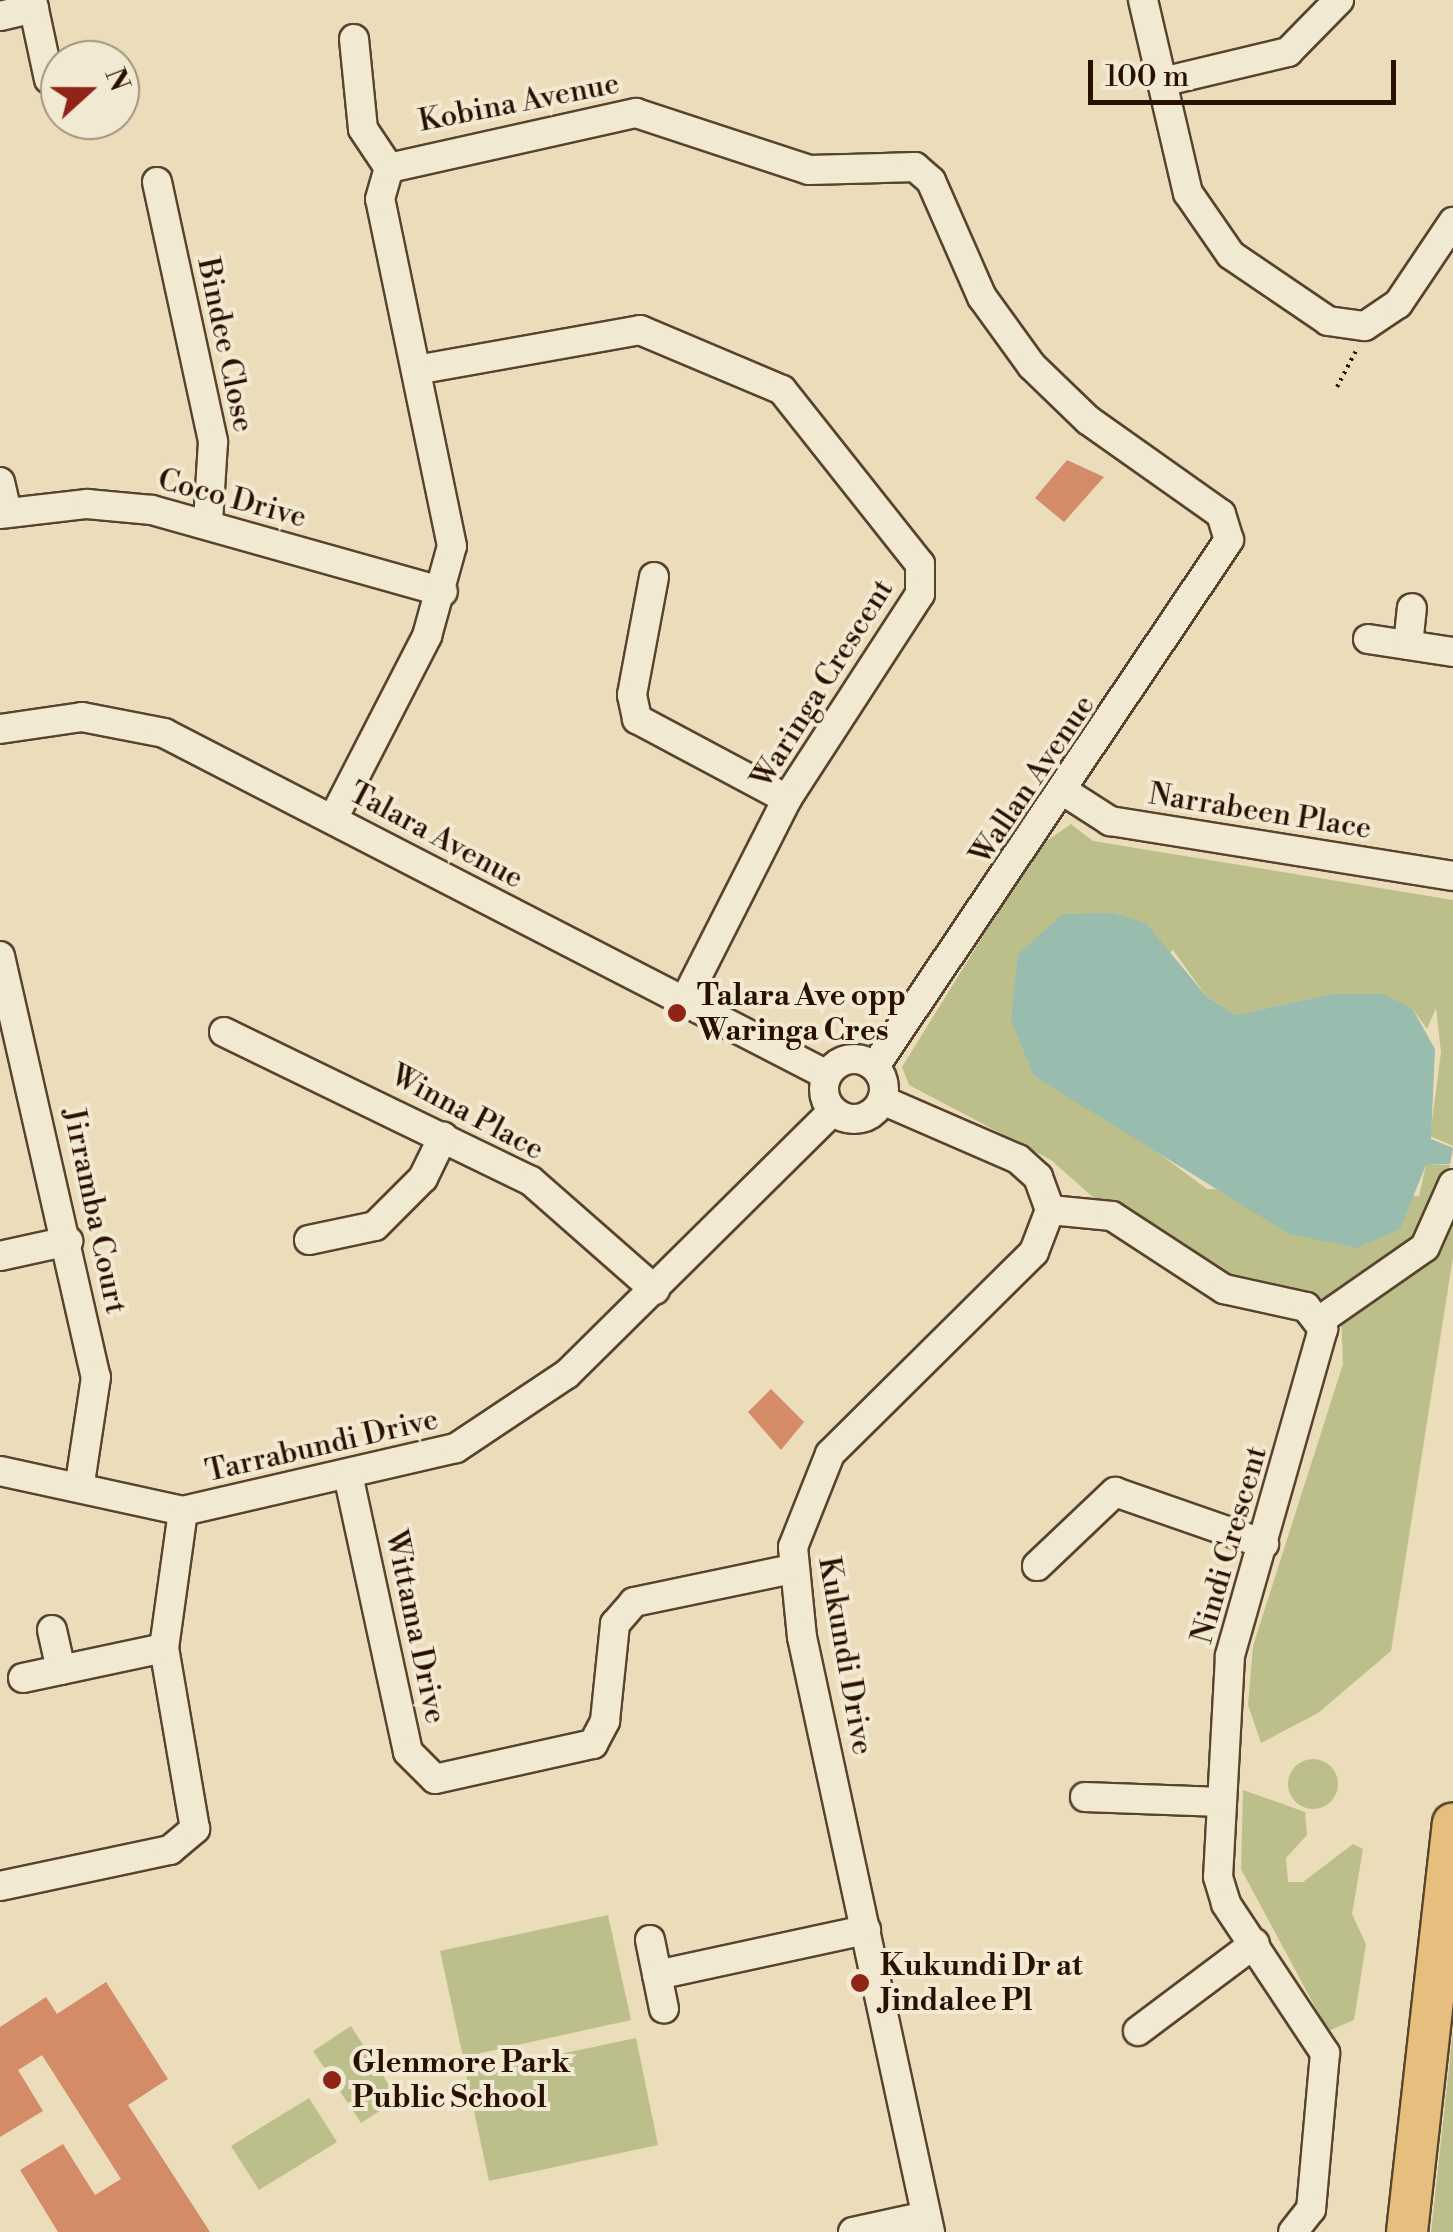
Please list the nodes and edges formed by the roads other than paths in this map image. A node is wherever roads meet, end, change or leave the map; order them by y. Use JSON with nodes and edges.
{"nodes":[{"id":1,"x":1143,"y":0,"type":"edge"},
{"id":2,"x":1339,"y":0,"type":"edge"},
{"id":3,"x":33,"y":4,"type":"edge"},
{"id":4,"x":0,"y":16,"type":"edge"},
{"id":5,"x":354,"y":39,"type":"dead end"},
{"id":6,"x":41,"y":40,"type":"edge"},
{"id":7,"x":1162,"y":82,"type":"junction"},
{"id":8,"x":390,"y":168,"type":"junction"},
{"id":9,"x":157,"y":182,"type":"dead end"},
{"id":10,"x":1453,"y":222,"type":"edge"},
{"id":11,"x":416,"y":370,"type":"junction"},
{"id":12,"x":0,"y":482,"type":"edge"},
{"id":13,"x":3,"y":513,"type":"edge"},
{"id":14,"x":208,"y":522,"type":"junction"},
{"id":15,"x":1227,"y":524,"type":"joint"},
{"id":16,"x":654,"y":577,"type":"dead end"},
{"id":17,"x":443,"y":592,"type":"junction"},
{"id":18,"x":1412,"y":608,"type":"dead end"},
{"id":19,"x":1368,"y":639,"type":"dead end"},
{"id":20,"x":1408,"y":645,"type":"junction"},
{"id":21,"x":1453,"y":652,"type":"edge"},
{"id":22,"x":0,"y":729,"type":"edge"},
{"id":23,"x":1066,"y":792,"type":"junction"},
{"id":24,"x":787,"y":799,"type":"junction"},
{"id":25,"x":333,"y":819,"type":"junction"},
{"id":26,"x":1453,"y":876,"type":"edge"},
{"id":27,"x":0,"y":956,"type":"edge"},
{"id":28,"x":684,"y":1002,"type":"junction"},
{"id":29,"x":224,"y":1032,"type":"dead end"},
{"id":30,"x":874,"y":1066,"type":"junction"},
{"id":31,"x":826,"y":1074,"type":"junction"},
{"id":32,"x":882,"y":1100,"type":"junction"},
{"id":33,"x":833,"y":1111,"type":"junction"},
{"id":34,"x":443,"y":1137,"type":"junction"},
{"id":35,"x":1453,"y":1184,"type":"edge"},
{"id":36,"x":1050,"y":1210,"type":"junction"},
{"id":37,"x":308,"y":1240,"type":"dead end"},
{"id":38,"x":68,"y":1241,"type":"junction"},
{"id":39,"x":0,"y":1256,"type":"edge"},
{"id":40,"x":656,"y":1290,"type":"junction"},
{"id":41,"x":1320,"y":1321,"type":"junction"},
{"id":42,"x":0,"y":1471,"type":"edge"},
{"id":43,"x":349,"y":1479,"type":"junction"},
{"id":44,"x":80,"y":1483,"type":"junction"},
{"id":45,"x":183,"y":1511,"type":"junction"},
{"id":46,"x":1264,"y":1544,"type":"junction"},
{"id":47,"x":1036,"y":1566,"type":"dead end"},
{"id":48,"x":792,"y":1569,"type":"junction"},
{"id":49,"x":52,"y":1630,"type":"dead end"},
{"id":50,"x":164,"y":1648,"type":"junction"},
{"id":51,"x":61,"y":1670,"type":"junction"},
{"id":52,"x":23,"y":1678,"type":"dead end"},
{"id":53,"x":1085,"y":1797,"type":"dead end"},
{"id":54,"x":1221,"y":1802,"type":"junction"},
{"id":55,"x":1453,"y":1824,"type":"edge"},
{"id":56,"x":0,"y":1886,"type":"edge"},
{"id":57,"x":866,"y":1930,"type":"junction"},
{"id":58,"x":650,"y":1940,"type":"dead end"},
{"id":59,"x":1254,"y":1944,"type":"junction"},
{"id":60,"x":657,"y":1974,"type":"junction"},
{"id":61,"x":664,"y":2009,"type":"dead end"},
{"id":62,"x":1138,"y":2031,"type":"dead end"},
{"id":63,"x":928,"y":2224,"type":"edge"},
{"id":64,"x":853,"y":2232,"type":"edge"},
{"id":65,"x":1294,"y":2232,"type":"edge"},
{"id":66,"x":1407,"y":2232,"type":"edge"}],
"edges":[{"from":1,"to":7,"type":"street"},
{"from":2,"to":7,"type":"street"},
{"from":3,"to":4,"type":"street"},
{"from":3,"to":6,"type":"street"},
{"from":5,"to":8,"type":"street"},
{"from":7,"to":10,"type":"street"},
{"from":8,"to":11,"type":"street","name":"Kobina Avenue"},
{"from":8,"to":15,"type":"street","name":"Kobina Avenue"},
{"from":9,"to":14,"type":"street","name":"Bindee Close"},
{"from":11,"to":17,"type":"street","name":"Kobina Avenue"},
{"from":11,"to":24,"type":"street","name":"Waringa Crescent"},
{"from":12,"to":13,"type":"street"},
{"from":13,"to":14,"type":"street","name":"Coco Drive"},
{"from":14,"to":17,"type":"street","name":"Coco Drive"},
{"from":15,"to":23,"type":"street","name":"Wallan Avenue"},
{"from":16,"to":24,"type":"street"},
{"from":17,"to":25,"type":"street","name":"Kobina Avenue"},
{"from":18,"to":20,"type":"street"},
{"from":19,"to":20,"type":"street"},
{"from":20,"to":21,"type":"street"},
{"from":22,"to":25,"type":"street","name":"Talara Avenue"},
{"from":23,"to":26,"type":"street","name":"Narrabeen Place"},
{"from":23,"to":30,"type":"street","name":"Wallan Avenue"},
{"from":24,"to":28,"type":"street","name":"Waringa Crescent"},
{"from":25,"to":28,"type":"street","name":"Talara Avenue"},
{"from":27,"to":38,"type":"street","name":"Jirramba Court"},
{"from":28,"to":31,"type":"street","name":"Talara Avenue"},
{"from":29,"to":34,"type":"street","name":"Winna Place"},
{"from":30,"to":31,"type":"street"},
{"from":30,"to":32,"type":"street"},
{"from":31,"to":33,"type":"street"},
{"from":32,"to":33,"type":"street"},
{"from":32,"to":36,"type":"street"},
{"from":33,"to":40,"type":"street","name":"Tarrabundi Drive"},
{"from":34,"to":37,"type":"street"},
{"from":34,"to":40,"type":"street","name":"Winna Place"},
{"from":35,"to":41,"type":"street"},
{"from":36,"to":41,"type":"street"},
{"from":36,"to":48,"type":"street","name":"Kukundi Drive"},
{"from":38,"to":39,"type":"street"},
{"from":38,"to":44,"type":"street","name":"Jirramba Court"},
{"from":40,"to":43,"type":"street","name":"Tarrabundi Drive"},
{"from":41,"to":46,"type":"street","name":"Nindi Crescent"},
{"from":42,"to":44,"type":"street","name":"Tarrabundi Drive"},
{"from":43,"to":45,"type":"street","name":"Tarrabundi Drive"},
{"from":43,"to":48,"type":"street","name":"Wittama Drive"},
{"from":44,"to":45,"type":"street","name":"Tarrabundi Drive"},
{"from":45,"to":50,"type":"street"},
{"from":46,"to":47,"type":"street"},
{"from":46,"to":54,"type":"street","name":"Nindi Crescent"},
{"from":48,"to":57,"type":"street","name":"Kukundi Drive"},
{"from":49,"to":51,"type":"street"},
{"from":50,"to":51,"type":"street"},
{"from":50,"to":56,"type":"street"},
{"from":51,"to":52,"type":"street"},
{"from":53,"to":54,"type":"street"},
{"from":54,"to":59,"type":"street","name":"Nindi Crescent"},
{"from":55,"to":66,"type":"highway"},
{"from":57,"to":60,"type":"street"},
{"from":57,"to":63,"type":"street","name":"Kukundi Drive"},
{"from":58,"to":60,"type":"street"},
{"from":59,"to":62,"type":"street"},
{"from":59,"to":65,"type":"street","name":"Nindi Crescent"},
{"from":60,"to":61,"type":"street"},
{"from":63,"to":64,"type":"street"}]}
